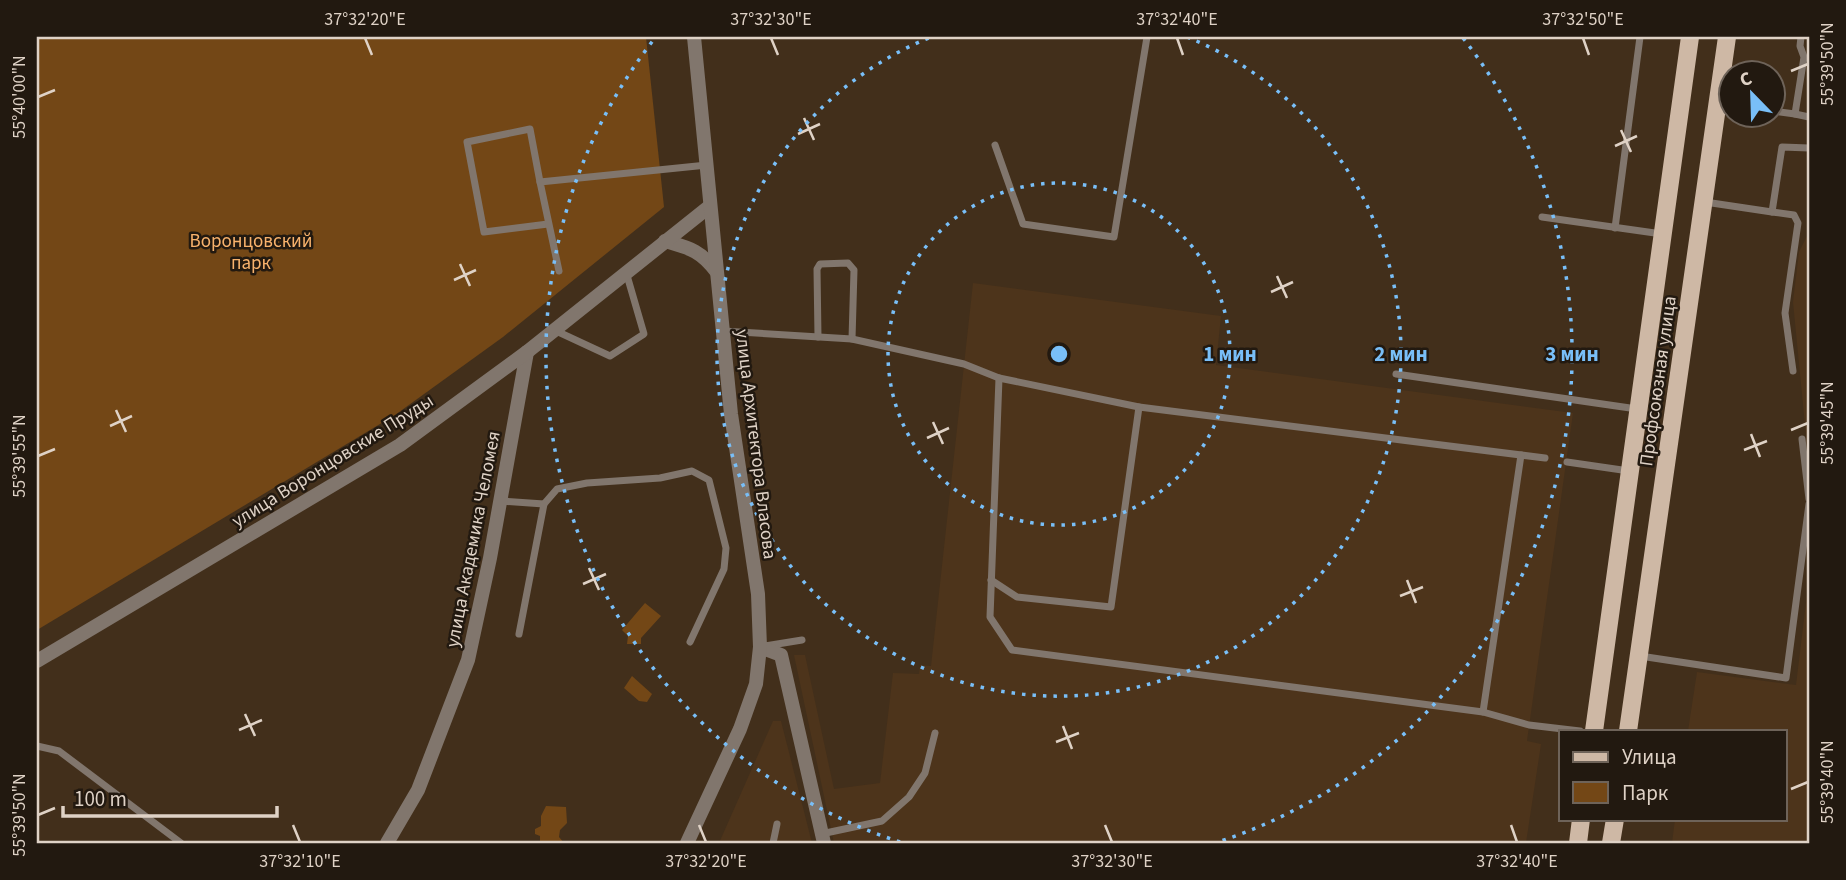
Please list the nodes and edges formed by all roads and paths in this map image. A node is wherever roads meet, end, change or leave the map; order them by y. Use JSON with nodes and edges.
{"nodes":[{"id":1,"x":694,"y":37,"type":"edge"},
{"id":2,"x":1147,"y":37,"type":"edge"},
{"id":3,"x":1640,"y":37,"type":"edge"},
{"id":4,"x":1690,"y":37,"type":"edge"},
{"id":5,"x":1727,"y":37,"type":"edge"},
{"id":6,"x":1801,"y":37,"type":"edge"},
{"id":7,"x":1726,"y":60,"type":"edge"},
{"id":8,"x":1786,"y":113,"type":"edge"},
{"id":9,"x":1796,"y":114,"type":"junction"},
{"id":10,"x":1809,"y":117,"type":"edge"},
{"id":11,"x":1719,"y":130,"type":"edge"},
{"id":12,"x":995,"y":145,"type":"dead end"},
{"id":13,"x":1809,"y":148,"type":"edge"},
{"id":14,"x":707,"y":165,"type":"junction"},
{"id":15,"x":540,"y":182,"type":"junction"},
{"id":16,"x":1704,"y":202,"type":"junction"},
{"id":17,"x":710,"y":206,"type":"junction"},
{"id":18,"x":1772,"y":212,"type":"junction"},
{"id":19,"x":1542,"y":217,"type":"dead end"},
{"id":20,"x":548,"y":224,"type":"junction"},
{"id":21,"x":1615,"y":228,"type":"junction"},
{"id":22,"x":1662,"y":234,"type":"junction"},
{"id":23,"x":665,"y":241,"type":"junction"},
{"id":24,"x":559,"y":271,"type":"dead end"},
{"id":25,"x":626,"y":272,"type":"junction"},
{"id":26,"x":717,"y":272,"type":"junction"},
{"id":27,"x":554,"y":330,"type":"junction"},
{"id":28,"x":723,"y":331,"type":"junction"},
{"id":29,"x":818,"y":337,"type":"junction"},
{"id":30,"x":852,"y":340,"type":"junction"},
{"id":31,"x":527,"y":352,"type":"junction"},
{"id":32,"x":1793,"y":371,"type":"dead end"},
{"id":33,"x":1396,"y":374,"type":"dead end"},
{"id":34,"x":999,"y":378,"type":"junction"},
{"id":35,"x":1139,"y":407,"type":"junction"},
{"id":36,"x":1638,"y":409,"type":"junction"},
{"id":37,"x":1802,"y":439,"type":"dead end"},
{"id":38,"x":1521,"y":455,"type":"junction"},
{"id":39,"x":1545,"y":458,"type":"dead end"},
{"id":40,"x":1567,"y":462,"type":"dead end"},
{"id":41,"x":1629,"y":471,"type":"junction"},
{"id":42,"x":500,"y":501,"type":"junction"},
{"id":43,"x":1809,"y":502,"type":"edge"},
{"id":44,"x":544,"y":504,"type":"junction"},
{"id":45,"x":991,"y":580,"type":"junction"},
{"id":46,"x":519,"y":634,"type":"dead end"},
{"id":47,"x":802,"y":640,"type":"dead end"},
{"id":48,"x":690,"y":642,"type":"dead end"},
{"id":49,"x":760,"y":647,"type":"junction"},
{"id":50,"x":1640,"y":656,"type":"junction"},
{"id":51,"x":37,"y":661,"type":"edge"},
{"id":52,"x":1483,"y":712,"type":"junction"},
{"id":53,"x":1572,"y":730,"type":"edge"},
{"id":54,"x":1594,"y":730,"type":"edge"},
{"id":55,"x":1628,"y":730,"type":"edge"},
{"id":56,"x":935,"y":733,"type":"dead end"},
{"id":57,"x":37,"y":746,"type":"edge"},
{"id":58,"x":1581,"y":820,"type":"edge"},
{"id":59,"x":1615,"y":820,"type":"edge"},
{"id":60,"x":776,"y":824,"type":"dead end"},
{"id":61,"x":822,"y":838,"type":"edge"},
{"id":62,"x":181,"y":843,"type":"edge"},
{"id":63,"x":387,"y":843,"type":"edge"},
{"id":64,"x":687,"y":843,"type":"edge"},
{"id":65,"x":773,"y":843,"type":"edge"},
{"id":66,"x":1578,"y":843,"type":"edge"},
{"id":67,"x":1611,"y":843,"type":"edge"}],
"edges":[{"from":1,"to":14,"type":"street","name":"улица Архитектора Власова"},
{"from":2,"to":12,"type":"lane"},
{"from":3,"to":21,"type":"lane"},
{"from":4,"to":22,"type":"main road","name":"Профсоюзная улица"},
{"from":5,"to":7,"type":"main road","name":"Профсоюзная улица"},
{"from":6,"to":9,"type":"lane"},
{"from":8,"to":9,"type":"lane"},
{"from":9,"to":10,"type":"lane"},
{"from":11,"to":16,"type":"main road","name":"Профсоюзная улица"},
{"from":13,"to":18,"type":"lane"},
{"from":14,"to":15,"type":"lane"},
{"from":14,"to":17,"type":"street","name":"улица Архитектора Власова"},
{"from":15,"to":20,"type":"lane"},
{"from":15,"to":20,"type":"lane"},
{"from":16,"to":18,"type":"lane"},
{"from":16,"to":50,"type":"main road","name":"Профсоюзная улица"},
{"from":17,"to":23,"type":"street","name":"улица Воронцовские Пруды"},
{"from":17,"to":26,"type":"street","name":"улица Архитектора Власова"},
{"from":18,"to":32,"type":"lane"},
{"from":19,"to":21,"type":"lane"},
{"from":20,"to":24,"type":"lane"},
{"from":21,"to":22,"type":"lane"},
{"from":22,"to":36,"type":"main road","name":"Профсоюзная улица"},
{"from":23,"to":25,"type":"street","name":"улица Воронцовские Пруды"},
{"from":23,"to":26,"type":"street"},
{"from":25,"to":27,"type":"street","name":"улица Воронцовские Пруды"},
{"from":25,"to":27,"type":"lane"},
{"from":26,"to":28,"type":"street","name":"улица Архитектора Власова"},
{"from":27,"to":31,"type":"street","name":"улица Воронцовские Пруды"},
{"from":28,"to":29,"type":"lane"},
{"from":28,"to":49,"type":"street","name":"улица Архитектора Власова"},
{"from":29,"to":30,"type":"lane"},
{"from":29,"to":30,"type":"lane"},
{"from":30,"to":34,"type":"lane"},
{"from":31,"to":42,"type":"street","name":"улица Академика Челомея"},
{"from":31,"to":51,"type":"street","name":"улица Воронцовские Пруды"},
{"from":33,"to":36,"type":"lane"},
{"from":34,"to":35,"type":"lane"},
{"from":34,"to":45,"type":"lane"},
{"from":35,"to":38,"type":"lane"},
{"from":35,"to":45,"type":"lane"},
{"from":36,"to":41,"type":"main road","name":"Профсоюзная улица"},
{"from":37,"to":43,"type":"lane"},
{"from":38,"to":39,"type":"lane"},
{"from":38,"to":52,"type":"lane"},
{"from":40,"to":41,"type":"lane"},
{"from":41,"to":54,"type":"main road","name":"Профсоюзная улица"},
{"from":42,"to":44,"type":"lane"},
{"from":42,"to":63,"type":"street","name":"улица Академика Челомея"},
{"from":43,"to":50,"type":"lane"},
{"from":44,"to":46,"type":"lane"},
{"from":44,"to":48,"type":"lane"},
{"from":45,"to":52,"type":"lane"},
{"from":47,"to":49,"type":"lane"},
{"from":49,"to":61,"type":"street"},
{"from":49,"to":64,"type":"street","name":"улица Архитектора Власова"},
{"from":50,"to":55,"type":"main road","name":"Профсоюзная улица"},
{"from":52,"to":53,"type":"lane"},
{"from":56,"to":61,"type":"lane"},
{"from":57,"to":62,"type":"lane"},
{"from":58,"to":66,"type":"main road"},
{"from":59,"to":67,"type":"main road"},
{"from":60,"to":65,"type":"lane"}]}
